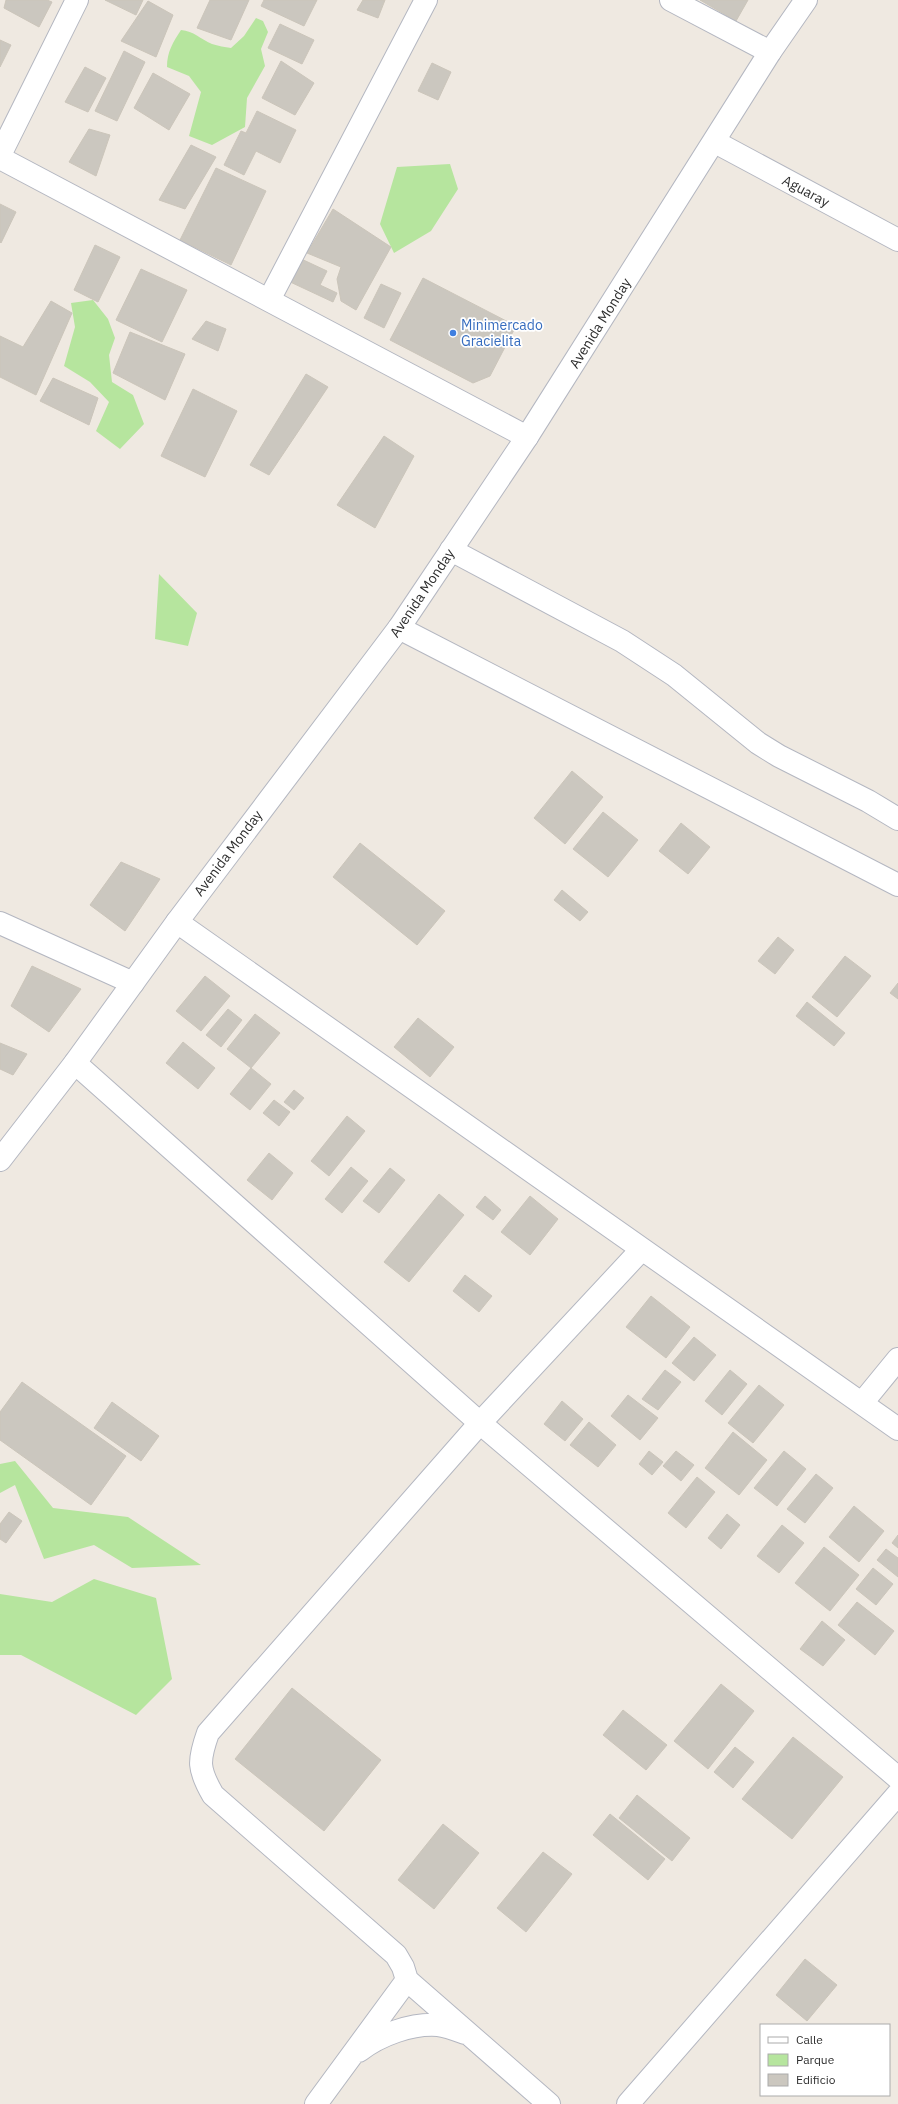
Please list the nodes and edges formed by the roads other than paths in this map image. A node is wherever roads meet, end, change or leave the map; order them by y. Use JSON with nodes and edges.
{"nodes":[{"id":1,"x":77,"y":0,"type":"edge"},
{"id":2,"x":426,"y":0,"type":"edge"},
{"id":3,"x":671,"y":0,"type":"edge"},
{"id":4,"x":806,"y":0,"type":"edge"},
{"id":5,"x":770,"y":52,"type":"junction"},
{"id":6,"x":715,"y":142,"type":"junction"},
{"id":7,"x":0,"y":156,"type":"edge"},
{"id":8,"x":898,"y":240,"type":"edge"},
{"id":9,"x":269,"y":300,"type":"junction"},
{"id":10,"x":527,"y":437,"type":"junction"},
{"id":11,"x":451,"y":550,"type":"junction"},
{"id":12,"x":399,"y":628,"type":"junction"},
{"id":13,"x":898,"y":819,"type":"edge"},
{"id":14,"x":898,"y":885,"type":"edge"},
{"id":15,"x":177,"y":922,"type":"junction"},
{"id":16,"x":0,"y":923,"type":"edge"},
{"id":17,"x":133,"y":983,"type":"junction"},
{"id":18,"x":75,"y":1063,"type":"junction"},
{"id":19,"x":0,"y":1160,"type":"edge"},
{"id":20,"x":642,"y":1249,"type":"junction"},
{"id":21,"x":898,"y":1359,"type":"edge"},
{"id":22,"x":862,"y":1402,"type":"junction"},
{"id":23,"x":480,"y":1424,"type":"junction"},
{"id":24,"x":898,"y":1429,"type":"edge"},
{"id":25,"x":898,"y":1778,"type":"edge"},
{"id":26,"x":898,"y":1794,"type":"edge"},
{"id":27,"x":407,"y":1980,"type":"junction"},
{"id":28,"x":469,"y":2034,"type":"junction"},
{"id":29,"x":347,"y":2062,"type":"junction"},
{"id":30,"x":316,"y":2104,"type":"edge"},
{"id":31,"x":549,"y":2104,"type":"edge"},
{"id":32,"x":628,"y":2104,"type":"edge"}],
"edges":[{"from":1,"to":7,"type":"street"},
{"from":2,"to":9,"type":"street"},
{"from":3,"to":5,"type":"street"},
{"from":4,"to":5,"type":"street","name":"Avenida Monday"},
{"from":5,"to":6,"type":"street","name":"Avenida Monday"},
{"from":6,"to":8,"type":"street","name":"Aguaray"},
{"from":6,"to":10,"type":"street","name":"Avenida Monday"},
{"from":7,"to":9,"type":"street"},
{"from":9,"to":10,"type":"street"},
{"from":10,"to":11,"type":"street","name":"Avenida Monday"},
{"from":11,"to":12,"type":"street","name":"Avenida Monday"},
{"from":11,"to":13,"type":"street"},
{"from":12,"to":14,"type":"street"},
{"from":12,"to":15,"type":"street","name":"Avenida Monday"},
{"from":15,"to":17,"type":"street","name":"Avenida Monday"},
{"from":15,"to":20,"type":"street"},
{"from":16,"to":17,"type":"street"},
{"from":17,"to":18,"type":"street","name":"Avenida Monday"},
{"from":18,"to":19,"type":"street","name":"Avenida Monday"},
{"from":18,"to":23,"type":"street"},
{"from":20,"to":22,"type":"street"},
{"from":20,"to":23,"type":"street"},
{"from":21,"to":22,"type":"street"},
{"from":22,"to":24,"type":"street"},
{"from":23,"to":25,"type":"street"},
{"from":23,"to":27,"type":"street"},
{"from":26,"to":32,"type":"street"},
{"from":27,"to":28,"type":"street"},
{"from":27,"to":29,"type":"street"},
{"from":28,"to":29,"type":"street"},
{"from":28,"to":31,"type":"street"},
{"from":29,"to":30,"type":"street"}]}
